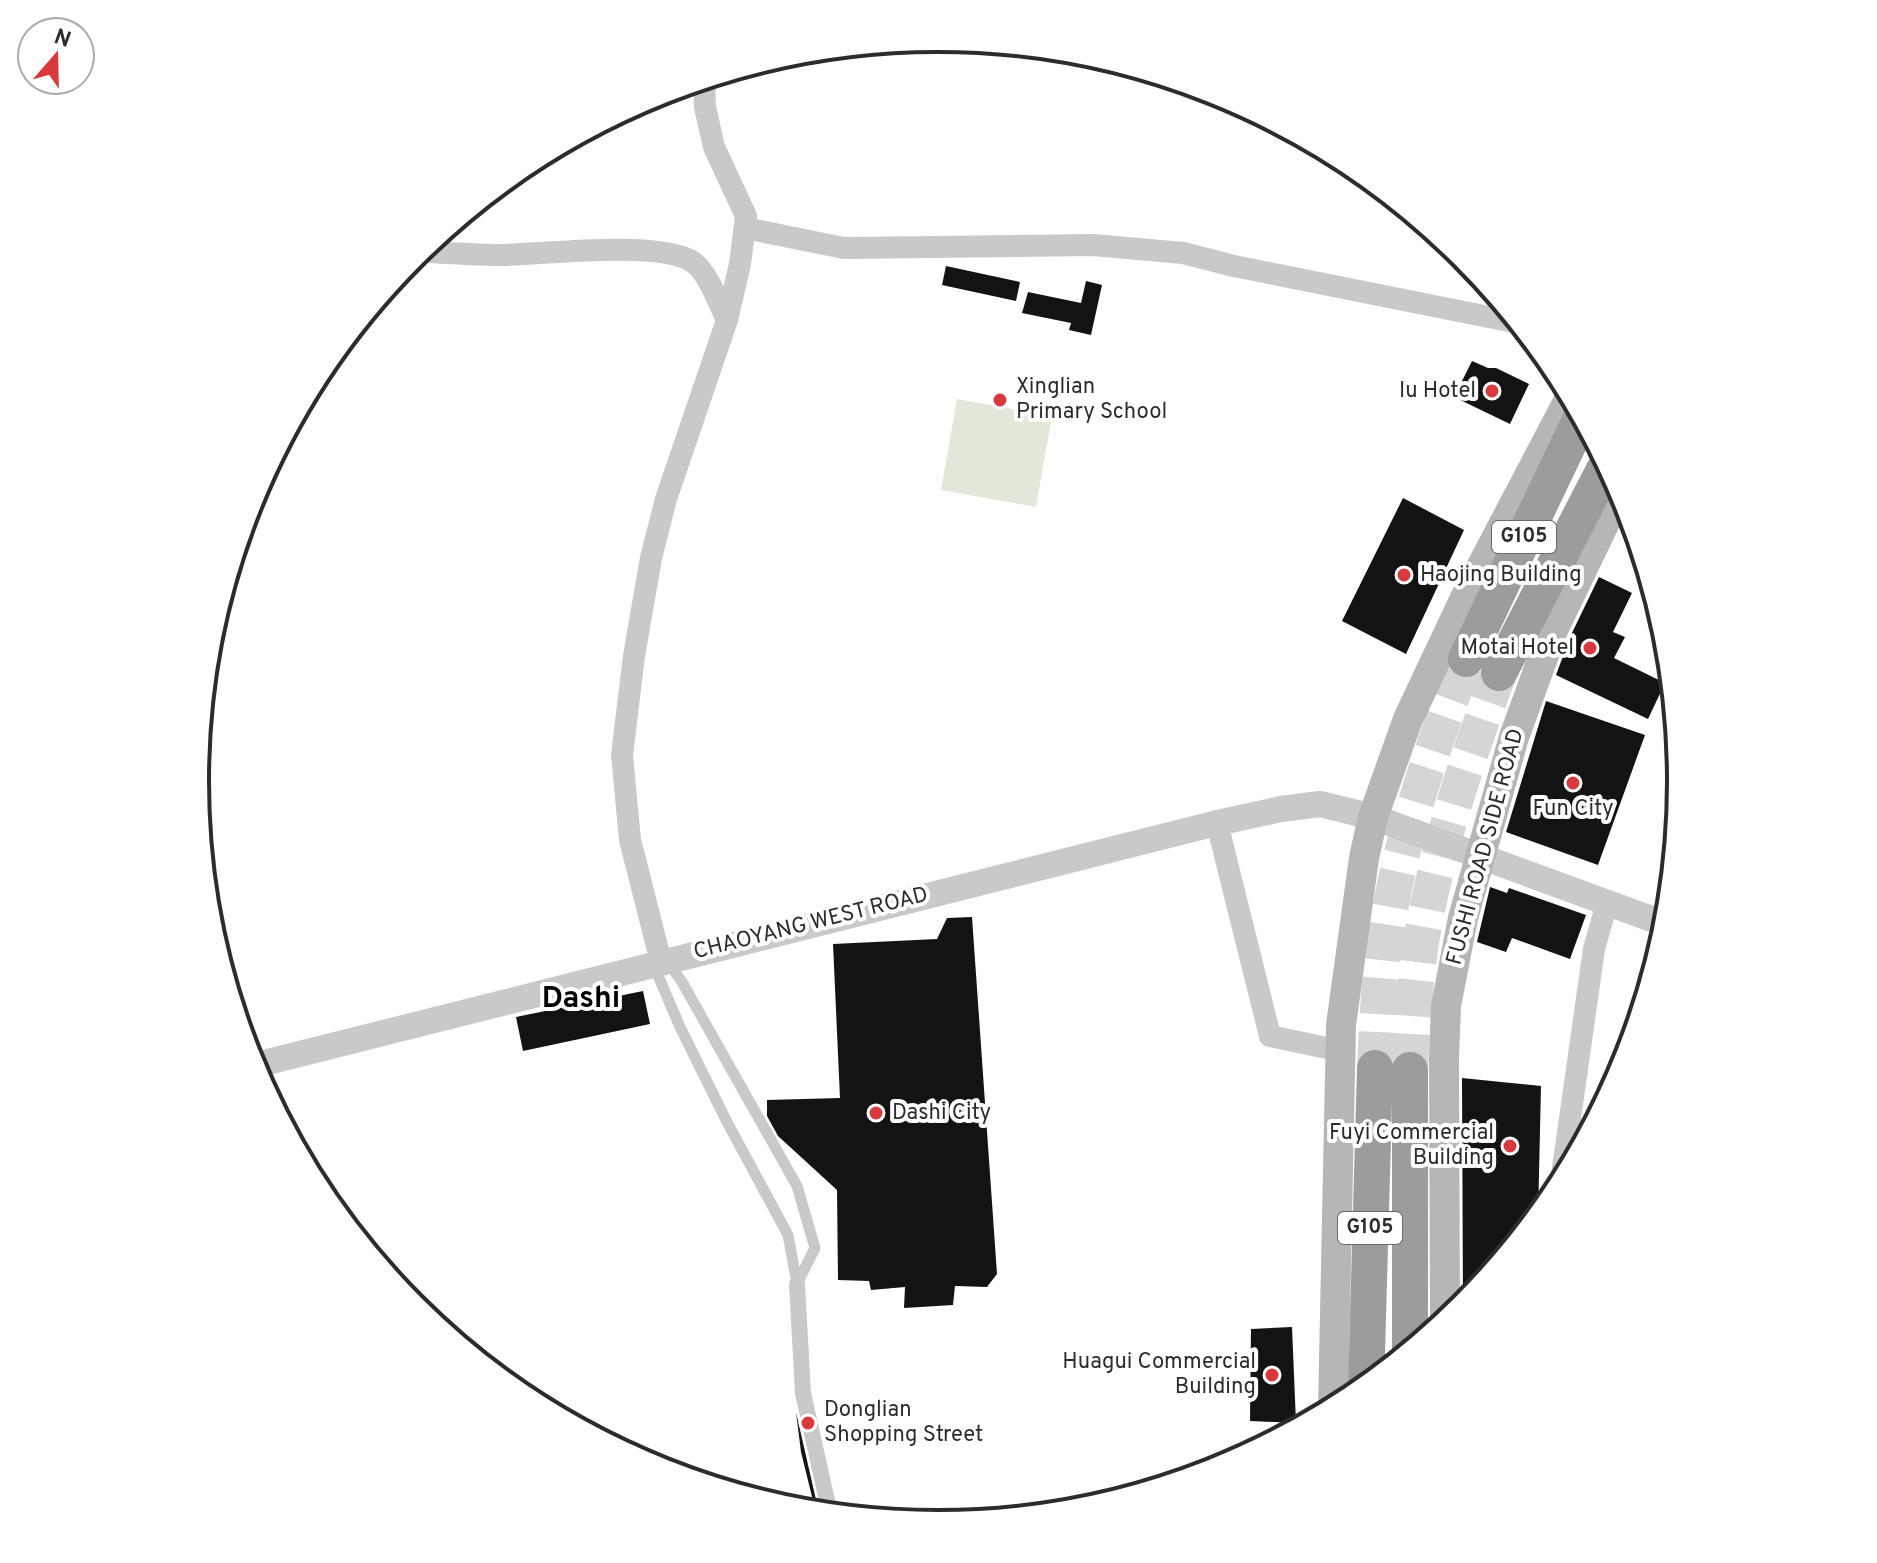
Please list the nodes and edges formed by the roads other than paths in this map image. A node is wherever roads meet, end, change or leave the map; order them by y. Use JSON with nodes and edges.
{"nodes":[{"id":1,"x":704,"y":91,"type":"edge"},
{"id":2,"x":745,"y":228,"type":"junction"},
{"id":3,"x":438,"y":252,"type":"edge"},
{"id":4,"x":727,"y":320,"type":"junction"},
{"id":5,"x":1503,"y":320,"type":"edge"},
{"id":6,"x":1565,"y":408,"type":"edge"},
{"id":7,"x":1576,"y":428,"type":"edge"},
{"id":8,"x":1601,"y":476,"type":"edge"},
{"id":9,"x":1613,"y":505,"type":"edge"},
{"id":10,"x":1466,"y":659,"type":"tunnel mouth"},
{"id":11,"x":1499,"y":673,"type":"tunnel mouth"},
{"id":12,"x":1373,"y":817,"type":"junction"},
{"id":13,"x":1217,"y":823,"type":"junction"},
{"id":14,"x":1480,"y":856,"type":"junction"},
{"id":15,"x":1607,"y":903,"type":"junction"},
{"id":16,"x":1655,"y":920,"type":"edge"},
{"id":17,"x":657,"y":964,"type":"junction"},
{"id":18,"x":1341,"y":1051,"type":"junction"},
{"id":19,"x":266,"y":1063,"type":"edge"},
{"id":20,"x":1565,"y":1154,"type":"edge"},
{"id":21,"x":797,"y":1284,"type":"junction"},
{"id":22,"x":1445,"y":1306,"type":"edge"},
{"id":23,"x":1409,"y":1338,"type":"edge"},
{"id":24,"x":1367,"y":1371,"type":"edge"},
{"id":25,"x":1333,"y":1394,"type":"edge"},
{"id":26,"x":827,"y":1502,"type":"edge"}],
"edges":[{"from":1,"to":2,"type":"street"},
{"from":2,"to":4,"type":"street"},
{"from":2,"to":5,"type":"street"},
{"from":3,"to":4,"type":"street"},
{"from":4,"to":17,"type":"street"},
{"from":6,"to":12,"type":"main road"},
{"from":7,"to":10,"type":"highway","number":"G105"},
{"from":8,"to":11,"type":"highway","number":"G105"},
{"from":9,"to":14,"type":"main road","name":"FUSHI ROAD SIDE ROAD"},
{"from":12,"to":13,"type":"street","name":"CHAOYANG WEST ROAD"},
{"from":12,"to":14,"type":"street","name":"CHAOYANG WEST ROAD"},
{"from":12,"to":18,"type":"main road"},
{"from":13,"to":17,"type":"street","name":"CHAOYANG WEST ROAD"},
{"from":13,"to":18,"type":"street"},
{"from":14,"to":15,"type":"street","name":"CHAOYANG WEST ROAD"},
{"from":14,"to":22,"type":"main road","name":"FUSHI ROAD SIDE ROAD"},
{"from":15,"to":16,"type":"street","name":"CHAOYANG WEST ROAD"},
{"from":15,"to":20,"type":"street"},
{"from":17,"to":19,"type":"street","name":"CHAOYANG WEST ROAD"},
{"from":17,"to":21,"type":"lane"},
{"from":17,"to":21,"type":"lane"},
{"from":18,"to":25,"type":"main road"},
{"from":21,"to":26,"type":"street"},
{"from":23,"to":24,"type":"highway","number":"G105"}]}
